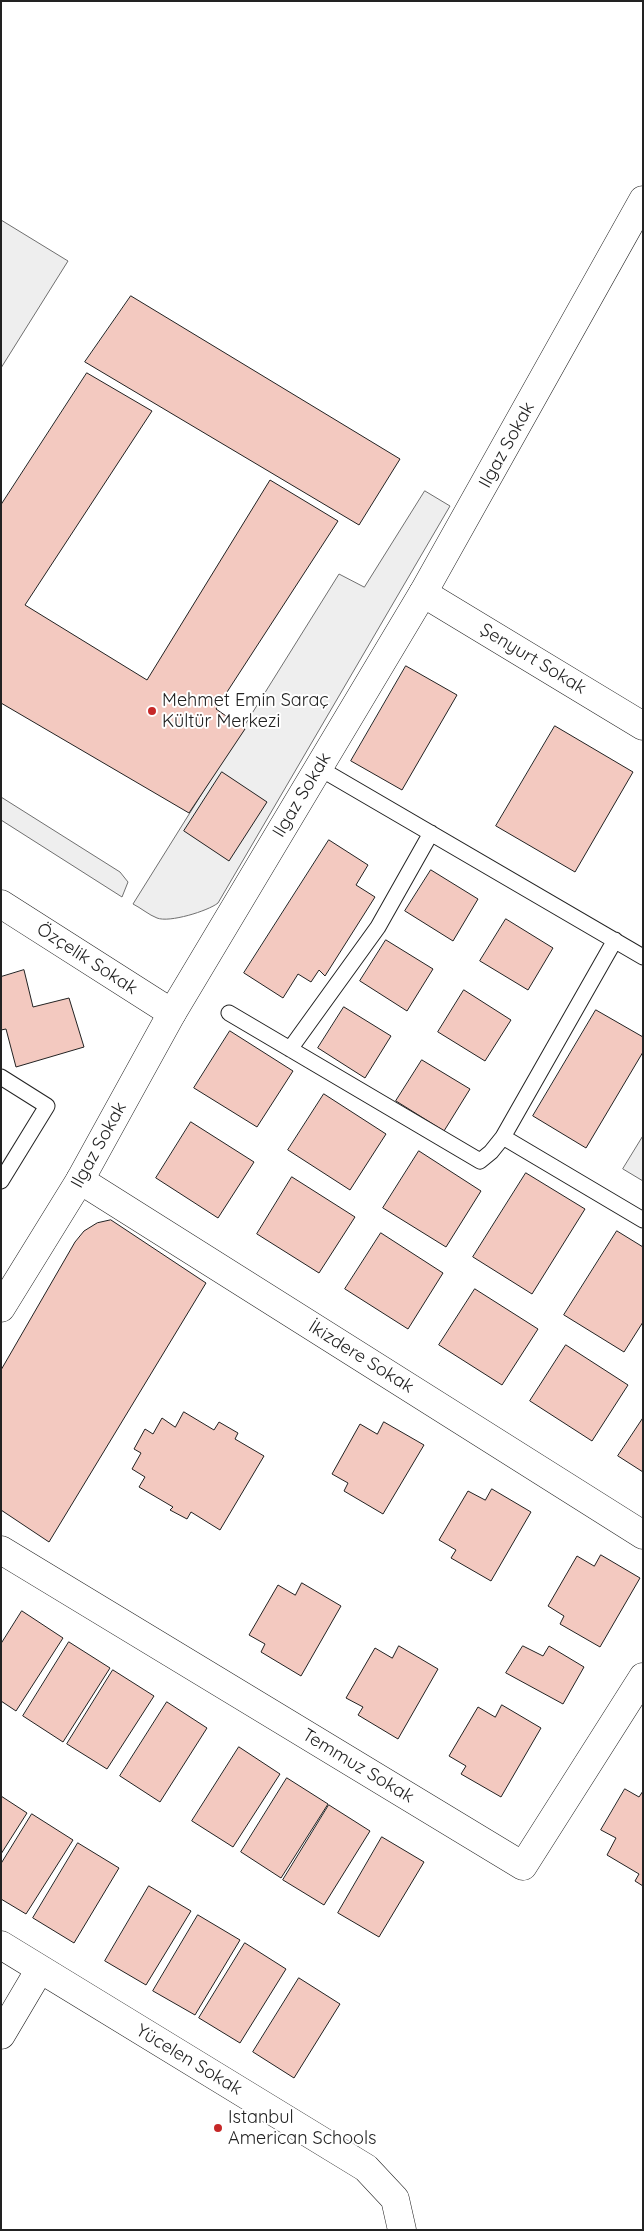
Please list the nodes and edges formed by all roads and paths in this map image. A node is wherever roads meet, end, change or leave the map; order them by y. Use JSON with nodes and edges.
{"nodes":[{"id":1,"x":643,"y":200,"type":"edge"},
{"id":2,"x":423,"y":592,"type":"junction"},
{"id":3,"x":643,"y":726,"type":"edge"},
{"id":4,"x":318,"y":768,"type":"junction"},
{"id":5,"x":431,"y":833,"type":"junction"},
{"id":6,"x":1,"y":904,"type":"edge"},
{"id":7,"x":615,"y":940,"type":"junction"},
{"id":8,"x":643,"y":957,"type":"edge"},
{"id":9,"x":172,"y":1013,"type":"junction"},
{"id":10,"x":230,"y":1013,"type":"dead end"},
{"id":11,"x":290,"y":1049,"type":"junction"},
{"id":12,"x":1,"y":1077,"type":"edge"},
{"id":13,"x":503,"y":1137,"type":"junction"},
{"id":14,"x":80,"y":1180,"type":"junction"},
{"id":15,"x":1,"y":1181,"type":"edge"},
{"id":16,"x":643,"y":1220,"type":"edge"},
{"id":17,"x":1,"y":1308,"type":"edge"},
{"id":18,"x":643,"y":1535,"type":"edge"},
{"id":19,"x":1,"y":1550,"type":"edge"},
{"id":20,"x":643,"y":1677,"type":"edge"},
{"id":21,"x":1,"y":1945,"type":"edge"},
{"id":22,"x":40,"y":1969,"type":"junction"},
{"id":23,"x":1,"y":2035,"type":"edge"},
{"id":24,"x":402,"y":2230,"type":"edge"}],
"edges":[{"from":1,"to":2,"type":"street","name":"Ilgaz Sokak"},
{"from":2,"to":3,"type":"street","name":"Şenyurt Sokak"},
{"from":2,"to":4,"type":"street","name":"Ilgaz Sokak"},
{"from":4,"to":5,"type":"lane"},
{"from":4,"to":9,"type":"street","name":"Ilgaz Sokak"},
{"from":5,"to":7,"type":"lane"},
{"from":5,"to":11,"type":"lane"},
{"from":6,"to":9,"type":"street","name":"Özçelik Sokak"},
{"from":7,"to":8,"type":"lane"},
{"from":7,"to":13,"type":"lane"},
{"from":9,"to":14,"type":"street","name":"Ilgaz Sokak"},
{"from":10,"to":11,"type":"lane"},
{"from":11,"to":13,"type":"lane"},
{"from":12,"to":15,"type":"lane"},
{"from":13,"to":16,"type":"lane"},
{"from":14,"to":17,"type":"street","name":"Ilgaz Sokak"},
{"from":14,"to":18,"type":"street","name":"İkizdere Sokak"},
{"from":19,"to":20,"type":"street","name":"Temmuz Sokak"},
{"from":21,"to":22,"type":"street","name":"Yücelen Sokak"},
{"from":22,"to":23,"type":"street"},
{"from":22,"to":24,"type":"street","name":"Yücelen Sokak"}]}
